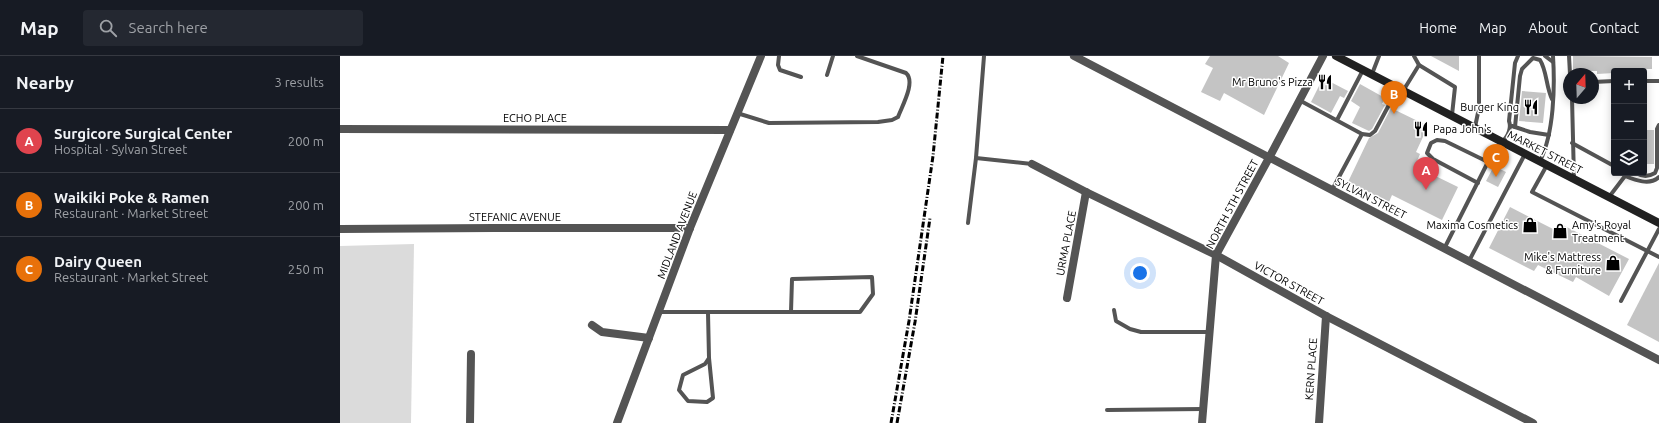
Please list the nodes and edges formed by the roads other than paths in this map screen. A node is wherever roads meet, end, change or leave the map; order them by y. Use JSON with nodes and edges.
{"nodes":[{"id":1,"x":761,"y":56,"type":"edge"},
{"id":2,"x":779,"y":56,"type":"edge"},
{"id":3,"x":833,"y":56,"type":"edge"},
{"id":4,"x":857,"y":56,"type":"edge"},
{"id":5,"x":984,"y":56,"type":"edge"},
{"id":6,"x":1074,"y":56,"type":"edge"},
{"id":7,"x":1323,"y":56,"type":"edge"},
{"id":8,"x":1336,"y":56,"type":"edge"},
{"id":9,"x":1380,"y":56,"type":"edge"},
{"id":10,"x":1414,"y":56,"type":"edge"},
{"id":11,"x":1479,"y":56,"type":"edge"},
{"id":12,"x":1545,"y":56,"type":"edge"},
{"id":13,"x":1553,"y":56,"type":"edge"},
{"id":14,"x":1569,"y":56,"type":"edge"},
{"id":15,"x":1520,"y":57,"type":"edge"},
{"id":16,"x":1554,"y":62,"type":"junction"},
{"id":17,"x":1419,"y":65,"type":"junction"},
{"id":18,"x":1570,"y":68,"type":"edge"},
{"id":19,"x":1362,"y":70,"type":"junction"},
{"id":20,"x":827,"y":75,"type":"dead end"},
{"id":21,"x":1372,"y":75,"type":"junction"},
{"id":22,"x":800,"y":77,"type":"dead end"},
{"id":23,"x":1611,"y":81,"type":"edge"},
{"id":24,"x":1647,"y":81,"type":"edge"},
{"id":25,"x":1659,"y":81,"type":"edge"},
{"id":26,"x":1599,"y":82,"type":"edge"},
{"id":27,"x":1400,"y":89,"type":"junction"},
{"id":28,"x":1552,"y":99,"type":"junction"},
{"id":29,"x":1300,"y":100,"type":"junction"},
{"id":30,"x":1572,"y":104,"type":"edge"},
{"id":31,"x":737,"y":113,"type":"junction"},
{"id":32,"x":1452,"y":116,"type":"junction"},
{"id":33,"x":1337,"y":120,"type":"junction"},
{"id":34,"x":1659,"y":125,"type":"edge"},
{"id":35,"x":1513,"y":126,"type":"junction"},
{"id":36,"x":1475,"y":128,"type":"junction"},
{"id":37,"x":340,"y":129,"type":"edge"},
{"id":38,"x":730,"y":130,"type":"junction"},
{"id":39,"x":1362,"y":134,"type":"junction"},
{"id":40,"x":1549,"y":135,"type":"junction"},
{"id":41,"x":1503,"y":142,"type":"junction"},
{"id":42,"x":1572,"y":143,"type":"junction"},
{"id":43,"x":1525,"y":153,"type":"junction"},
{"id":44,"x":976,"y":158,"type":"junction"},
{"id":45,"x":1270,"y":158,"type":"junction"},
{"id":46,"x":1488,"y":162,"type":"junction"},
{"id":47,"x":1543,"y":163,"type":"junction"},
{"id":48,"x":1032,"y":164,"type":"joint"},
{"id":49,"x":1611,"y":164,"type":"edge"},
{"id":50,"x":1623,"y":176,"type":"edge"},
{"id":51,"x":1627,"y":176,"type":"edge"},
{"id":52,"x":1647,"y":176,"type":"edge"},
{"id":53,"x":1659,"y":177,"type":"edge"},
{"id":54,"x":1574,"y":179,"type":"junction"},
{"id":55,"x":1478,"y":183,"type":"junction"},
{"id":56,"x":1332,"y":190,"type":"junction"},
{"id":57,"x":1086,"y":192,"type":"junction"},
{"id":58,"x":1609,"y":197,"type":"junction"},
{"id":59,"x":1659,"y":222,"type":"edge"},
{"id":60,"x":968,"y":223,"type":"dead end"},
{"id":61,"x":690,"y":228,"type":"junction"},
{"id":62,"x":340,"y":229,"type":"edge"},
{"id":63,"x":1659,"y":229,"type":"edge"},
{"id":64,"x":1444,"y":249,"type":"junction"},
{"id":65,"x":1647,"y":251,"type":"junction"},
{"id":66,"x":1216,"y":255,"type":"junction"},
{"id":67,"x":1659,"y":257,"type":"edge"},
{"id":68,"x":1469,"y":262,"type":"junction"},
{"id":69,"x":1067,"y":298,"type":"dead end"},
{"id":70,"x":1621,"y":301,"type":"dead end"},
{"id":71,"x":1114,"y":310,"type":"dead end"},
{"id":72,"x":659,"y":312,"type":"junction"},
{"id":73,"x":708,"y":312,"type":"junction"},
{"id":74,"x":791,"y":312,"type":"junction"},
{"id":75,"x":1326,"y":316,"type":"junction"},
{"id":76,"x":592,"y":325,"type":"dead end"},
{"id":77,"x":1208,"y":332,"type":"junction"},
{"id":78,"x":649,"y":338,"type":"junction"},
{"id":79,"x":471,"y":354,"type":"dead end"},
{"id":80,"x":709,"y":358,"type":"junction"},
{"id":81,"x":1659,"y":360,"type":"edge"},
{"id":82,"x":1203,"y":409,"type":"junction"},
{"id":83,"x":1107,"y":410,"type":"dead end"},
{"id":84,"x":470,"y":423,"type":"edge"},
{"id":85,"x":617,"y":423,"type":"edge"},
{"id":86,"x":1202,"y":423,"type":"edge"},
{"id":87,"x":1319,"y":423,"type":"edge"},
{"id":88,"x":1533,"y":423,"type":"edge"}],
"edges":[{"from":1,"to":31,"type":"street","name":"MIDLAND AVENUE"},
{"from":2,"to":22,"type":"lane"},
{"from":3,"to":20,"type":"lane"},
{"from":4,"to":31,"type":"lane"},
{"from":5,"to":44,"type":"lane"},
{"from":6,"to":45,"type":"street","name":"SYLVAN STREET"},
{"from":7,"to":29,"type":"street","name":"NORTH 5TH STREET"},
{"from":8,"to":19,"type":"main road","name":"MARKET STREET"},
{"from":9,"to":21,"type":"lane"},
{"from":10,"to":17,"type":"lane"},
{"from":11,"to":36,"type":"lane"},
{"from":12,"to":16,"type":"lane"},
{"from":13,"to":16,"type":"lane"},
{"from":14,"to":18,"type":"lane"},
{"from":15,"to":35,"type":"lane"},
{"from":16,"to":28,"type":"lane"},
{"from":17,"to":27,"type":"lane"},
{"from":17,"to":32,"type":"lane"},
{"from":19,"to":21,"type":"main road","name":"MARKET STREET"},
{"from":19,"to":33,"type":"lane"},
{"from":21,"to":27,"type":"main road","name":"MARKET STREET"},
{"from":23,"to":26,"type":"lane"},
{"from":24,"to":25,"type":"lane"},
{"from":27,"to":32,"type":"main road","name":"MARKET STREET"},
{"from":27,"to":39,"type":"lane"},
{"from":28,"to":35,"type":"lane"},
{"from":28,"to":40,"type":"lane"},
{"from":29,"to":33,"type":"lane"},
{"from":29,"to":45,"type":"street","name":"NORTH 5TH STREET"},
{"from":30,"to":42,"type":"lane"},
{"from":31,"to":38,"type":"street","name":"MIDLAND AVENUE"},
{"from":32,"to":36,"type":"main road","name":"MARKET STREET"},
{"from":33,"to":39,"type":"lane"},
{"from":34,"to":52,"type":"lane"},
{"from":35,"to":40,"type":"lane"},
{"from":35,"to":41,"type":"lane"},
{"from":36,"to":41,"type":"main road","name":"MARKET STREET"},
{"from":37,"to":38,"type":"street","name":"ECHO PLACE"},
{"from":38,"to":61,"type":"street","name":"MIDLAND AVENUE"},
{"from":39,"to":56,"type":"lane"},
{"from":40,"to":47,"type":"lane"},
{"from":41,"to":43,"type":"main road","name":"MARKET STREET"},
{"from":41,"to":46,"type":"lane"},
{"from":42,"to":49,"type":"lane"},
{"from":42,"to":54,"type":"lane"},
{"from":43,"to":47,"type":"main road","name":"MARKET STREET"},
{"from":43,"to":68,"type":"lane"},
{"from":44,"to":48,"type":"lane"},
{"from":44,"to":60,"type":"lane"},
{"from":45,"to":56,"type":"street","name":"SYLVAN STREET"},
{"from":45,"to":66,"type":"street","name":"NORTH 5TH STREET"},
{"from":46,"to":55,"type":"lane"},
{"from":46,"to":55,"type":"lane"},
{"from":47,"to":54,"type":"main road","name":"MARKET STREET"},
{"from":47,"to":65,"type":"lane"},
{"from":48,"to":57,"type":"street","name":"VICTOR STREET"},
{"from":50,"to":58,"type":"lane"},
{"from":51,"to":53,"type":"lane"},
{"from":54,"to":58,"type":"main road","name":"MARKET STREET"},
{"from":55,"to":64,"type":"lane"},
{"from":56,"to":64,"type":"street","name":"SYLVAN STREET"},
{"from":57,"to":66,"type":"street","name":"VICTOR STREET"},
{"from":57,"to":69,"type":"street","name":"URMA PLACE"},
{"from":58,"to":59,"type":"main road","name":"MARKET STREET"},
{"from":61,"to":62,"type":"street","name":"STEFANIC AVENUE"},
{"from":61,"to":72,"type":"street","name":"MIDLAND AVENUE"},
{"from":63,"to":65,"type":"lane"},
{"from":64,"to":68,"type":"street","name":"SYLVAN STREET"},
{"from":65,"to":67,"type":"lane"},
{"from":65,"to":70,"type":"lane"},
{"from":66,"to":75,"type":"street","name":"VICTOR STREET"},
{"from":66,"to":77,"type":"street","name":"NORTH 5TH STREET"},
{"from":68,"to":81,"type":"street","name":"SYLVAN STREET"},
{"from":71,"to":77,"type":"lane"},
{"from":72,"to":73,"type":"lane"},
{"from":72,"to":78,"type":"street","name":"MIDLAND AVENUE"},
{"from":73,"to":74,"type":"lane"},
{"from":73,"to":80,"type":"lane"},
{"from":74,"to":74,"type":"lane"},
{"from":75,"to":87,"type":"street","name":"KERN PLACE"},
{"from":75,"to":88,"type":"street","name":"VICTOR STREET"},
{"from":76,"to":78,"type":"street"},
{"from":77,"to":82,"type":"street","name":"NORTH 5TH STREET"},
{"from":78,"to":85,"type":"street","name":"MIDLAND AVENUE"},
{"from":79,"to":84,"type":"street"},
{"from":80,"to":80,"type":"lane"},
{"from":82,"to":83,"type":"lane"},
{"from":82,"to":86,"type":"street","name":"NORTH 5TH STREET"}]}
